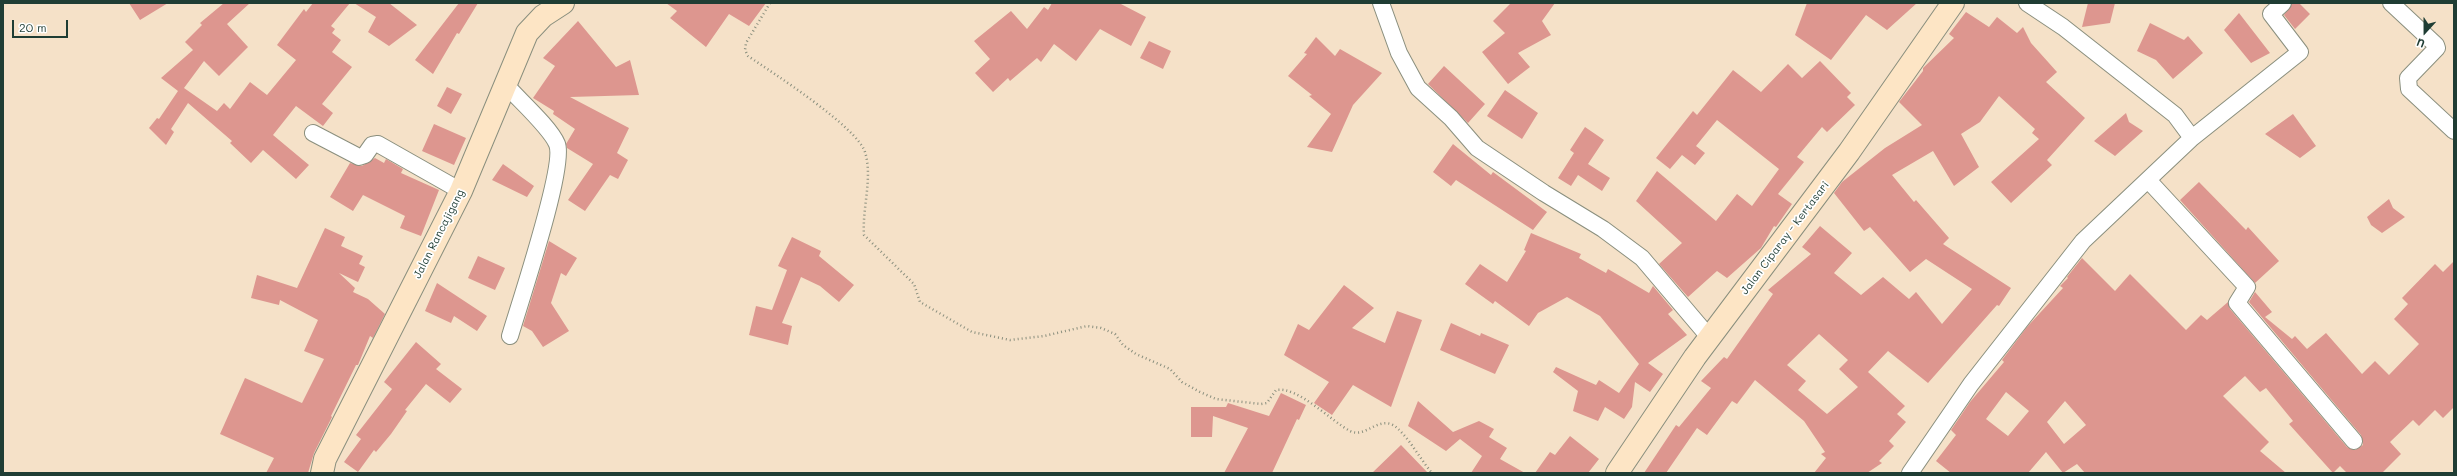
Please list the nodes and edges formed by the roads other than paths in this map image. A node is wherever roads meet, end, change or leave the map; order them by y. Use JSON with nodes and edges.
{"nodes":[{"id":1,"x":563,"y":3,"type":"edge"},
{"id":2,"x":1381,"y":3,"type":"edge"},
{"id":3,"x":1953,"y":3,"type":"edge"},
{"id":4,"x":2027,"y":3,"type":"edge"},
{"id":5,"x":2283,"y":3,"type":"edge"},
{"id":6,"x":2391,"y":3,"type":"edge"},
{"id":7,"x":504,"y":84,"type":"junction"},
{"id":8,"x":2454,"y":131,"type":"edge"},
{"id":9,"x":313,"y":133,"type":"dead end"},
{"id":10,"x":2192,"y":138,"type":"junction"},
{"id":11,"x":2148,"y":180,"type":"junction"},
{"id":12,"x":462,"y":191,"type":"junction"},
{"id":13,"x":510,"y":336,"type":"dead end"},
{"id":14,"x":1709,"y":337,"type":"junction"},
{"id":15,"x":2354,"y":441,"type":"dead end"},
{"id":16,"x":322,"y":473,"type":"edge"},
{"id":17,"x":1617,"y":473,"type":"edge"},
{"id":18,"x":1910,"y":473,"type":"edge"}],
"edges":[{"from":1,"to":7,"type":"main road","name":"Jalan Rancajigang"},
{"from":2,"to":14,"type":"street"},
{"from":3,"to":14,"type":"main road","name":"Jalan Ciparay - Kertasari"},
{"from":4,"to":10,"type":"street"},
{"from":5,"to":10,"type":"street"},
{"from":6,"to":8,"type":"street"},
{"from":7,"to":12,"type":"main road","name":"Jalan Rancajigang"},
{"from":7,"to":13,"type":"street"},
{"from":9,"to":12,"type":"street"},
{"from":10,"to":11,"type":"street"},
{"from":11,"to":15,"type":"street"},
{"from":11,"to":18,"type":"street"},
{"from":12,"to":16,"type":"main road","name":"Jalan Rancajigang"},
{"from":14,"to":17,"type":"main road","name":"Jalan Ciparay - Kertasari"}]}
